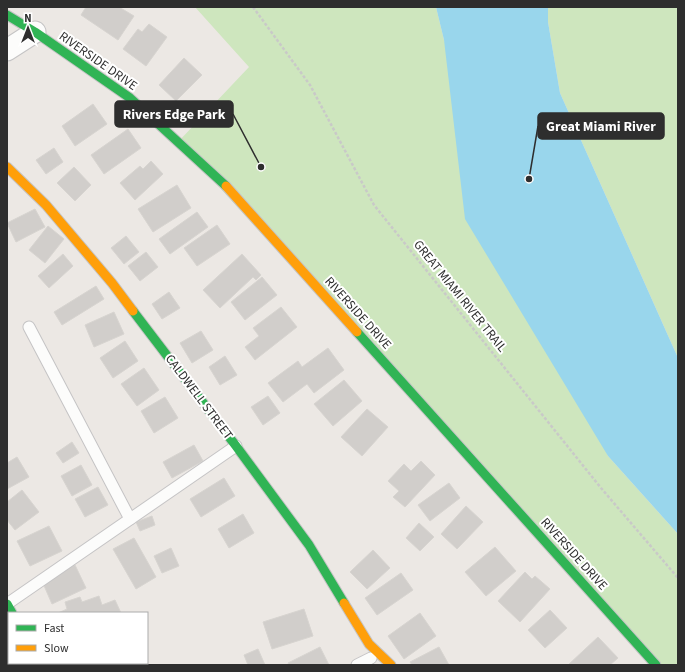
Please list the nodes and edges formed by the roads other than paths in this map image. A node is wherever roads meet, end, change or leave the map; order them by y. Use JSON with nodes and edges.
{"nodes":[{"id":1,"x":7,"y":14,"type":"edge"},
{"id":2,"x":35,"y":32,"type":"junction"},
{"id":3,"x":7,"y":50,"type":"edge"},
{"id":4,"x":7,"y":167,"type":"edge"},
{"id":5,"x":29,"y":326,"type":"dead end"},
{"id":6,"x":236,"y":446,"type":"junction"},
{"id":7,"x":130,"y":519,"type":"junction"},
{"id":8,"x":7,"y":604,"type":"edge"},
{"id":9,"x":367,"y":658,"type":"edge"},
{"id":10,"x":391,"y":665,"type":"edge"},
{"id":11,"x":656,"y":665,"type":"edge"}],
"edges":[{"from":1,"to":2,"type":"main road","name":"RIVERSIDE DRIVE"},
{"from":2,"to":3,"type":"street"},
{"from":2,"to":11,"type":"main road","name":"RIVERSIDE DRIVE"},
{"from":4,"to":6,"type":"main road","name":"CALDWELL STREET"},
{"from":5,"to":7,"type":"lane"},
{"from":6,"to":7,"type":"lane"},
{"from":6,"to":9,"type":"main road","name":"CALDWELL STREET"},
{"from":7,"to":8,"type":"lane"},
{"from":9,"to":10,"type":"main road","name":"CALDWELL STREET"}]}
